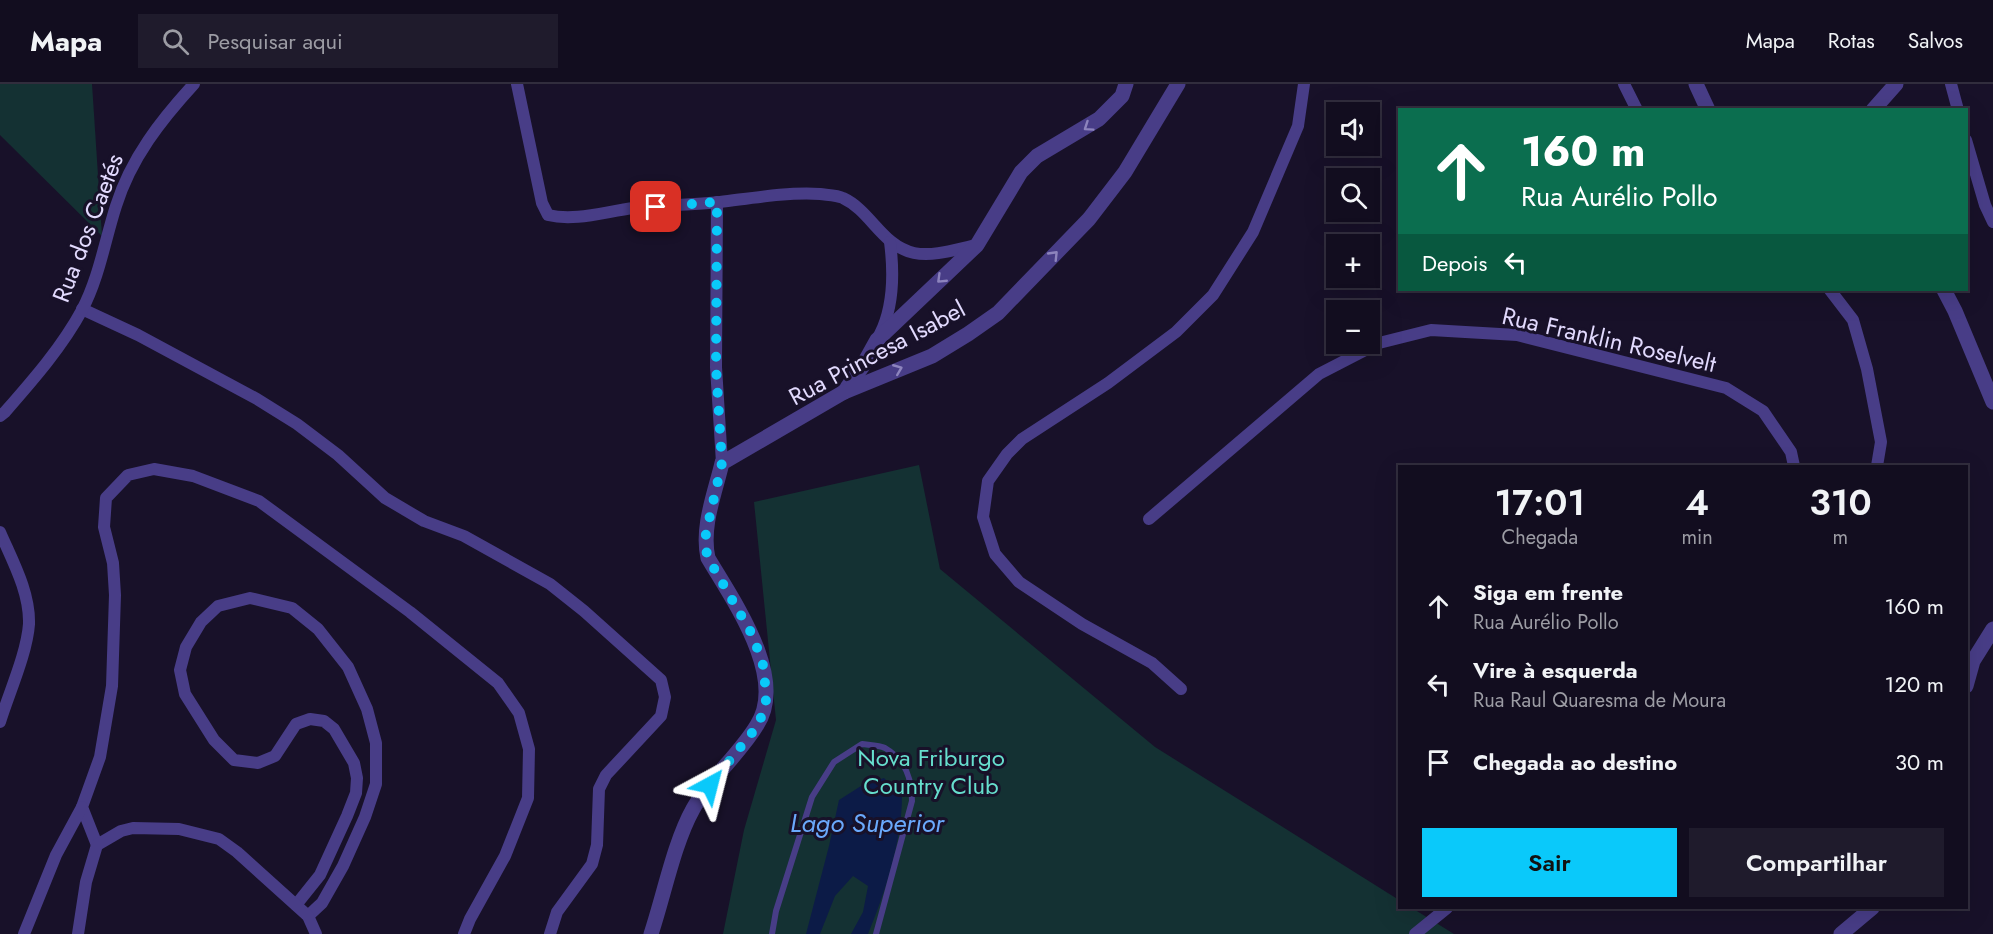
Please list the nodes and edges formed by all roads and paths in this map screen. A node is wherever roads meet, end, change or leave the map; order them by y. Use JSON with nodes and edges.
{"nodes":[{"id":1,"x":194,"y":84,"type":"edge"},
{"id":2,"x":517,"y":84,"type":"edge"},
{"id":3,"x":1126,"y":84,"type":"edge"},
{"id":4,"x":1178,"y":84,"type":"edge"},
{"id":5,"x":1304,"y":84,"type":"edge"},
{"id":6,"x":1624,"y":84,"type":"edge"},
{"id":7,"x":1696,"y":84,"type":"edge"},
{"id":8,"x":1896,"y":84,"type":"edge"},
{"id":9,"x":1951,"y":84,"type":"edge"},
{"id":10,"x":1636,"y":108,"type":"edge"},
{"id":11,"x":1707,"y":108,"type":"edge"},
{"id":12,"x":1875,"y":108,"type":"edge"},
{"id":13,"x":1957,"y":108,"type":"edge"},
{"id":14,"x":1968,"y":147,"type":"edge"},
{"id":15,"x":717,"y":202,"type":"junction"},
{"id":16,"x":1993,"y":222,"type":"edge"},
{"id":17,"x":890,"y":242,"type":"junction"},
{"id":18,"x":977,"y":245,"type":"junction"},
{"id":19,"x":1831,"y":291,"type":"edge"},
{"id":20,"x":1945,"y":291,"type":"edge"},
{"id":21,"x":82,"y":309,"type":"junction"},
{"id":22,"x":877,"y":340,"type":"junction"},
{"id":23,"x":844,"y":392,"type":"junction"},
{"id":24,"x":1993,"y":402,"type":"edge"},
{"id":25,"x":0,"y":416,"type":"edge"},
{"id":26,"x":722,"y":463,"type":"junction"},
{"id":27,"x":1794,"y":465,"type":"edge"},
{"id":28,"x":1877,"y":465,"type":"edge"},
{"id":29,"x":1149,"y":519,"type":"dead end"},
{"id":30,"x":0,"y":532,"type":"edge"},
{"id":31,"x":1993,"y":629,"type":"edge"},
{"id":32,"x":1968,"y":679,"type":"edge"},
{"id":33,"x":1181,"y":689,"type":"dead end"},
{"id":34,"x":0,"y":722,"type":"edge"},
{"id":35,"x":82,"y":807,"type":"junction"},
{"id":36,"x":97,"y":845,"type":"junction"},
{"id":37,"x":296,"y":905,"type":"junction"},
{"id":38,"x":1446,"y":909,"type":"edge"},
{"id":39,"x":1871,"y":909,"type":"edge"},
{"id":40,"x":308,"y":916,"type":"junction"},
{"id":41,"x":24,"y":934,"type":"edge"},
{"id":42,"x":78,"y":934,"type":"edge"},
{"id":43,"x":316,"y":934,"type":"edge"},
{"id":44,"x":464,"y":934,"type":"edge"},
{"id":45,"x":550,"y":934,"type":"edge"},
{"id":46,"x":651,"y":934,"type":"edge"},
{"id":47,"x":772,"y":934,"type":"edge"},
{"id":48,"x":876,"y":934,"type":"edge"},
{"id":49,"x":1415,"y":934,"type":"edge"},
{"id":50,"x":1841,"y":934,"type":"edge"}],
"edges":[{"from":1,"to":21,"type":"street","name":"Rua dos Caetés"},
{"from":2,"to":15,"type":"street"},
{"from":3,"to":18,"type":"street","one_way":true},
{"from":23,"to":4,"type":"street","name":"Rua Princesa Isabel","one_way":true},
{"from":5,"to":33,"type":"street"},
{"from":6,"to":10,"type":"street"},
{"from":7,"to":11,"type":"street"},
{"from":8,"to":12,"type":"street"},
{"from":9,"to":13,"type":"street"},
{"from":14,"to":16,"type":"street"},
{"from":15,"to":17,"type":"street"},
{"from":15,"to":26,"type":"street"},
{"from":17,"to":18,"type":"street"},
{"from":17,"to":22,"type":"street"},
{"from":18,"to":22,"type":"street","one_way":true},
{"from":19,"to":28,"type":"street"},
{"from":20,"to":24,"type":"street"},
{"from":21,"to":25,"type":"street","name":"Rua dos Caetés"},
{"from":21,"to":45,"type":"street"},
{"from":22,"to":23,"type":"street"},
{"from":23,"to":26,"type":"street","name":"Rua Princesa Isabel"},
{"from":26,"to":46,"type":"street"},
{"from":27,"to":29,"type":"street","name":"Rua Franklin Roselvelt"},
{"from":30,"to":34,"type":"street"},
{"from":31,"to":32,"type":"street"},
{"from":35,"to":36,"type":"street"},
{"from":35,"to":41,"type":"street"},
{"from":35,"to":44,"type":"street"},
{"from":36,"to":37,"type":"street"},
{"from":36,"to":42,"type":"street"},
{"from":37,"to":40,"type":"street"},
{"from":37,"to":40,"type":"street"},
{"from":38,"to":49,"type":"street"},
{"from":39,"to":50,"type":"street"},
{"from":40,"to":43,"type":"street"},
{"from":47,"to":48,"type":"lane"}]}
